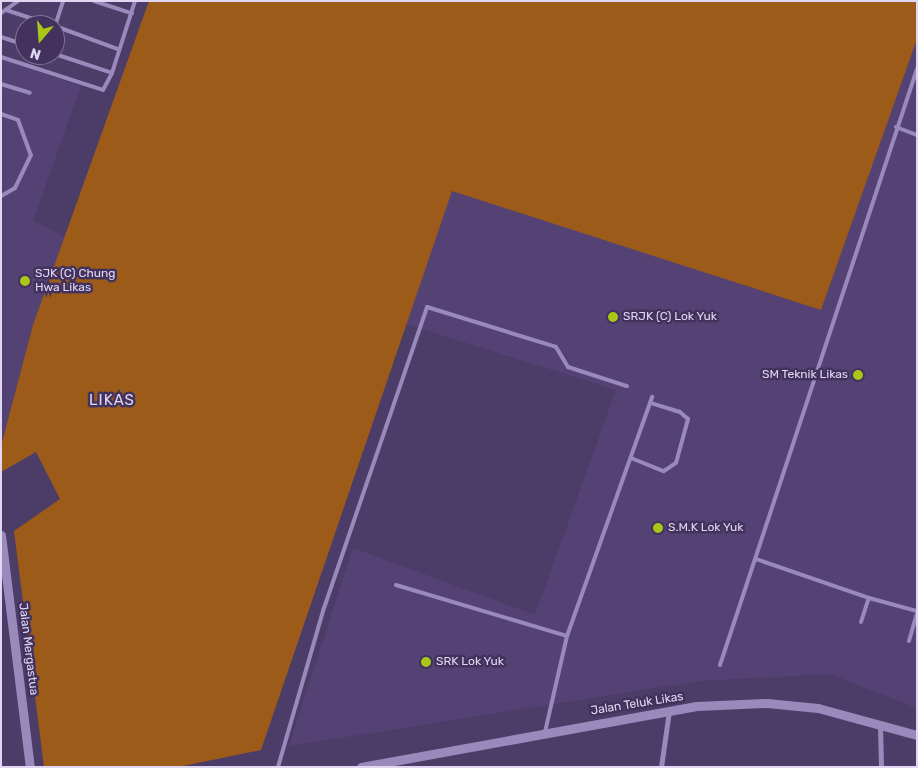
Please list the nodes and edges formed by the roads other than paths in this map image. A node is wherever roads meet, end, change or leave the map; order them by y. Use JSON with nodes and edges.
{"nodes":[{"id":1,"x":18,"y":1,"type":"edge"},
{"id":2,"x":63,"y":1,"type":"edge"},
{"id":3,"x":94,"y":1,"type":"edge"},
{"id":4,"x":135,"y":1,"type":"edge"},
{"id":5,"x":6,"y":10,"type":"junction"},
{"id":6,"x":1,"y":13,"type":"edge"},
{"id":7,"x":132,"y":14,"type":"junction"},
{"id":8,"x":21,"y":15,"type":"edge"},
{"id":9,"x":58,"y":15,"type":"edge"},
{"id":10,"x":65,"y":30,"type":"edge"},
{"id":11,"x":1,"y":37,"type":"edge"},
{"id":12,"x":15,"y":41,"type":"edge"},
{"id":13,"x":118,"y":49,"type":"junction"},
{"id":14,"x":1,"y":57,"type":"edge"},
{"id":15,"x":65,"y":57,"type":"edge"},
{"id":16,"x":917,"y":69,"type":"edge"},
{"id":17,"x":112,"y":73,"type":"junction"},
{"id":18,"x":1,"y":84,"type":"edge"},
{"id":19,"x":30,"y":92,"type":"dead end"},
{"id":20,"x":1,"y":114,"type":"edge"},
{"id":21,"x":896,"y":127,"type":"junction"},
{"id":22,"x":917,"y":135,"type":"edge"},
{"id":23,"x":1,"y":196,"type":"edge"},
{"id":24,"x":626,"y":386,"type":"dead end"},
{"id":25,"x":652,"y":397,"type":"dead end"},
{"id":26,"x":650,"y":403,"type":"junction"},
{"id":27,"x":631,"y":458,"type":"junction"},
{"id":28,"x":1,"y":534,"type":"edge"},
{"id":29,"x":756,"y":559,"type":"junction"},
{"id":30,"x":396,"y":585,"type":"dead end"},
{"id":31,"x":869,"y":598,"type":"junction"},
{"id":32,"x":917,"y":612,"type":"edge"},
{"id":33,"x":861,"y":622,"type":"dead end"},
{"id":34,"x":567,"y":636,"type":"junction"},
{"id":35,"x":909,"y":641,"type":"dead end"},
{"id":36,"x":720,"y":665,"type":"dead end"},
{"id":37,"x":669,"y":711,"type":"junction"},
{"id":38,"x":880,"y":723,"type":"junction"},
{"id":39,"x":545,"y":732,"type":"junction"},
{"id":40,"x":917,"y":735,"type":"edge"},
{"id":41,"x":30,"y":767,"type":"edge"},
{"id":42,"x":278,"y":767,"type":"edge"},
{"id":43,"x":361,"y":767,"type":"edge"},
{"id":44,"x":661,"y":767,"type":"edge"},
{"id":45,"x":882,"y":767,"type":"edge"}],
"edges":[{"from":1,"to":5,"type":"lane"},
{"from":2,"to":9,"type":"lane"},
{"from":3,"to":7,"type":"lane"},
{"from":4,"to":7,"type":"lane"},
{"from":5,"to":6,"type":"lane"},
{"from":5,"to":8,"type":"lane"},
{"from":7,"to":13,"type":"lane"},
{"from":10,"to":13,"type":"lane"},
{"from":11,"to":12,"type":"lane"},
{"from":13,"to":17,"type":"lane"},
{"from":14,"to":17,"type":"lane"},
{"from":15,"to":17,"type":"lane"},
{"from":16,"to":21,"type":"lane"},
{"from":18,"to":19,"type":"lane"},
{"from":20,"to":23,"type":"lane"},
{"from":21,"to":22,"type":"lane"},
{"from":21,"to":29,"type":"lane"},
{"from":24,"to":42,"type":"lane"},
{"from":25,"to":26,"type":"lane"},
{"from":26,"to":27,"type":"lane"},
{"from":26,"to":27,"type":"lane"},
{"from":27,"to":34,"type":"lane"},
{"from":28,"to":41,"type":"street","name":"Jalan Mergastua"},
{"from":29,"to":31,"type":"lane"},
{"from":29,"to":36,"type":"lane"},
{"from":30,"to":34,"type":"lane"},
{"from":31,"to":32,"type":"lane"},
{"from":31,"to":33,"type":"lane"},
{"from":32,"to":35,"type":"lane"},
{"from":34,"to":39,"type":"lane"},
{"from":37,"to":38,"type":"street","name":"Jalan Teluk Likas"},
{"from":37,"to":39,"type":"street","name":"Jalan Teluk Likas"},
{"from":37,"to":44,"type":"street"},
{"from":38,"to":40,"type":"street","name":"Jalan Teluk Likas"},
{"from":38,"to":45,"type":"street"},
{"from":39,"to":43,"type":"street","name":"Jalan Teluk Likas"}]}
